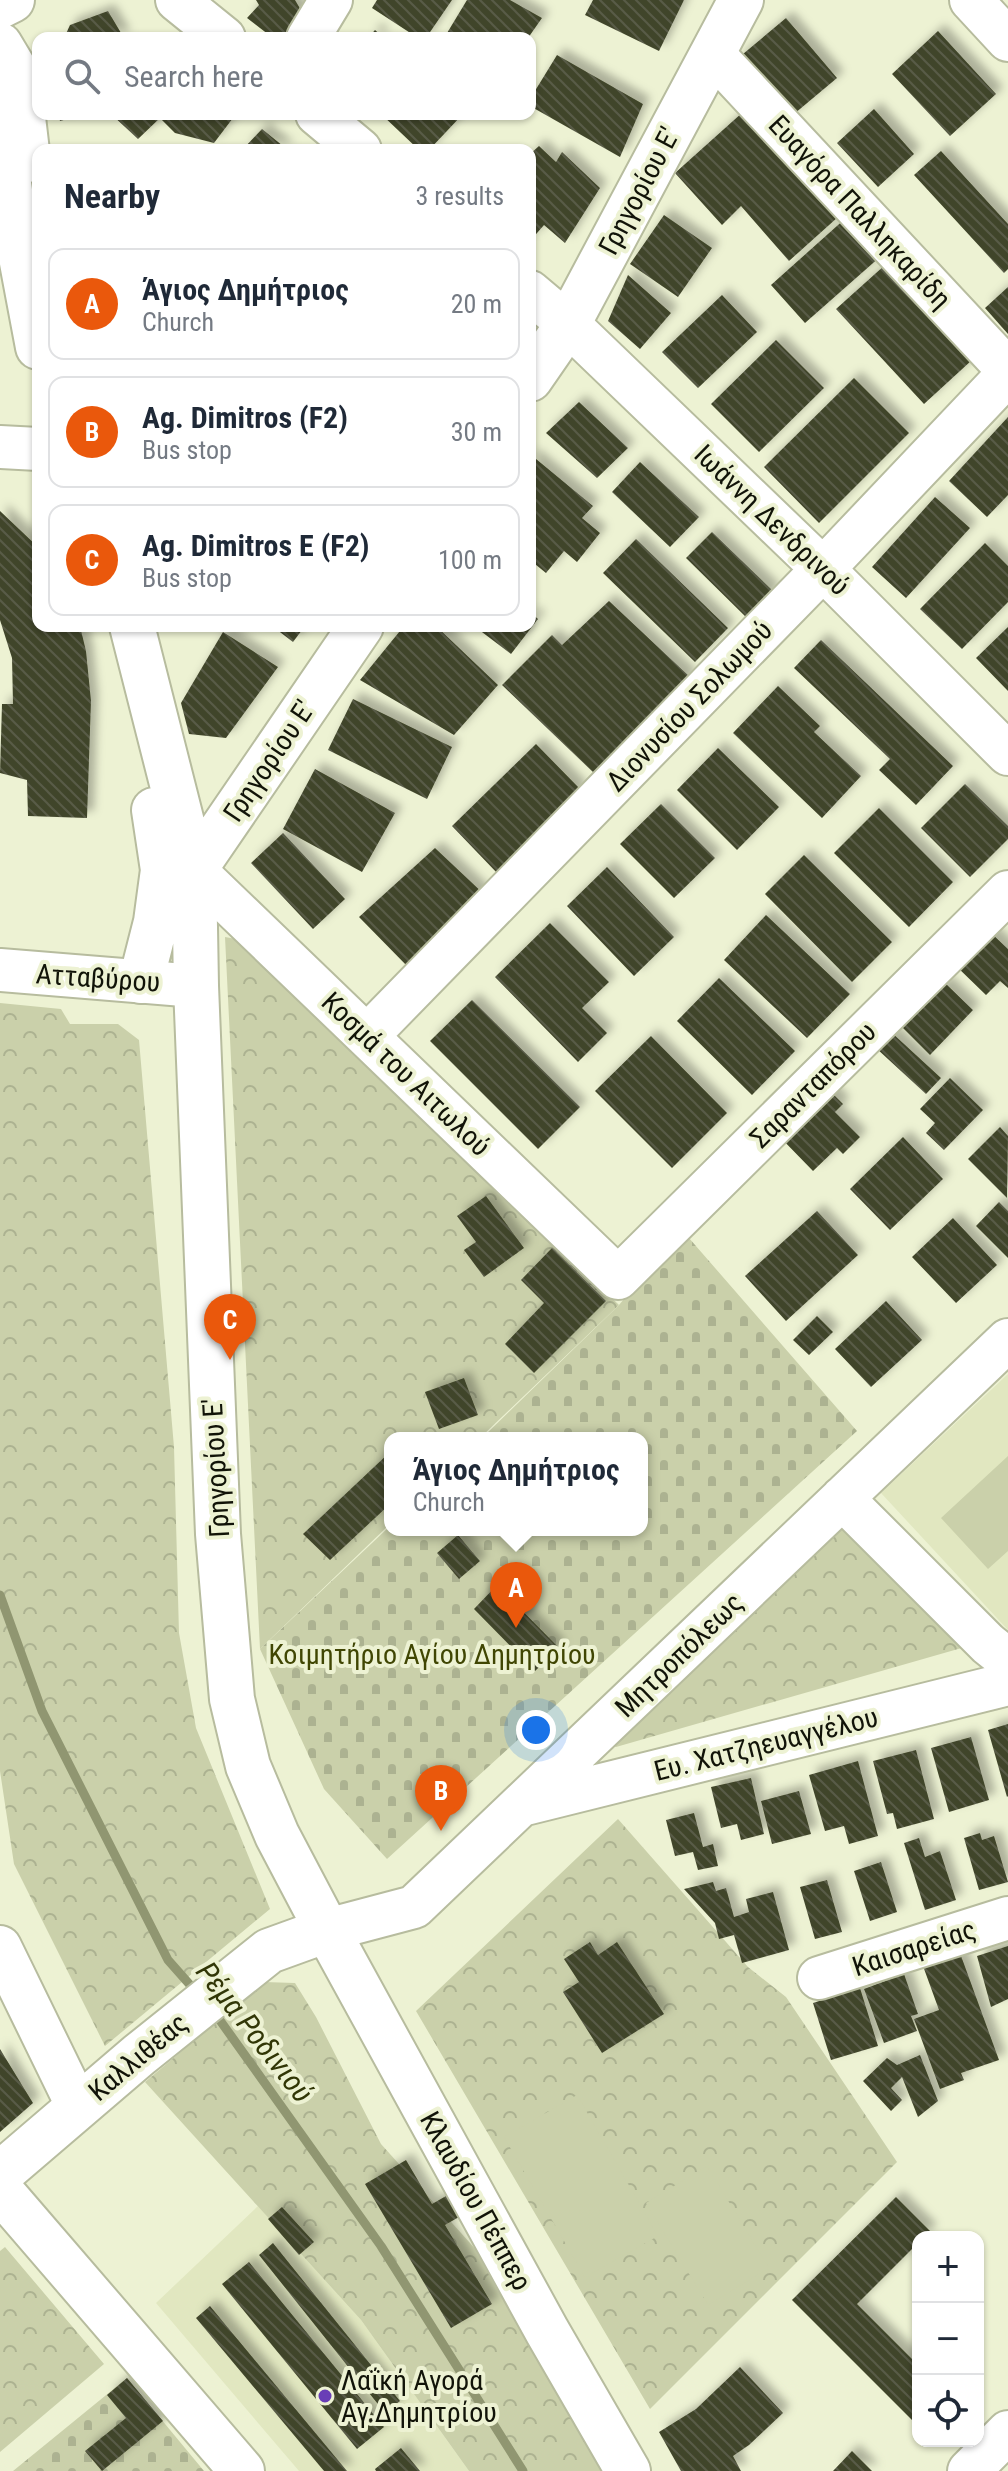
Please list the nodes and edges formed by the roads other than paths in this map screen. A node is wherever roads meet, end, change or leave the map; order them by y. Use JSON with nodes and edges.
{"nodes":[{"id":1,"x":12,"y":0,"type":"edge"},
{"id":2,"x":177,"y":0,"type":"edge"},
{"id":3,"x":331,"y":0,"type":"edge"},
{"id":4,"x":741,"y":0,"type":"edge"},
{"id":5,"x":971,"y":0,"type":"edge"},
{"id":6,"x":0,"y":6,"type":"edge"},
{"id":7,"x":217,"y":32,"type":"edge"},
{"id":8,"x":312,"y":32,"type":"edge"},
{"id":9,"x":1008,"y":40,"type":"edge"},
{"id":10,"x":0,"y":45,"type":"edge"},
{"id":11,"x":713,"y":54,"type":"junction"},
{"id":12,"x":324,"y":120,"type":"edge"},
{"id":13,"x":0,"y":123,"type":"edge"},
{"id":14,"x":353,"y":144,"type":"edge"},
{"id":15,"x":32,"y":174,"type":"edge"},
{"id":16,"x":536,"y":297,"type":"edge"},
{"id":17,"x":32,"y":315,"type":"edge"},
{"id":18,"x":568,"y":324,"type":"junction"},
{"id":19,"x":536,"y":370,"type":"edge"},
{"id":20,"x":1008,"y":372,"type":"edge"},
{"id":21,"x":0,"y":447,"type":"edge"},
{"id":22,"x":32,"y":449,"type":"edge"},
{"id":23,"x":823,"y":569,"type":"junction"},
{"id":24,"x":110,"y":632,"type":"edge"},
{"id":25,"x":133,"y":632,"type":"edge"},
{"id":26,"x":357,"y":632,"type":"edge"},
{"id":27,"x":1008,"y":754,"type":"edge"},
{"id":28,"x":179,"y":870,"type":"junction"},
{"id":29,"x":1008,"y":892,"type":"edge"},
{"id":30,"x":0,"y":970,"type":"edge"},
{"id":31,"x":141,"y":981,"type":"junction"},
{"id":32,"x":196,"y":986,"type":"junction"},
{"id":33,"x":367,"y":1036,"type":"junction"},
{"id":34,"x":618,"y":1278,"type":"joint"},
{"id":35,"x":1008,"y":1340,"type":"edge"},
{"id":36,"x":842,"y":1498,"type":"junction"},
{"id":37,"x":1008,"y":1660,"type":"edge"},
{"id":38,"x":1008,"y":1684,"type":"edge"},
{"id":39,"x":524,"y":1804,"type":"junction"},
{"id":40,"x":1008,"y":1918,"type":"edge"},
{"id":41,"x":327,"y":1930,"type":"junction"},
{"id":42,"x":0,"y":1947,"type":"edge"},
{"id":43,"x":819,"y":1978,"type":"dead end"},
{"id":44,"x":78,"y":2107,"type":"junction"},
{"id":45,"x":5,"y":2191,"type":"edge"},
{"id":46,"x":1008,"y":2432,"type":"edge"},
{"id":47,"x":242,"y":2471,"type":"edge"},
{"id":48,"x":628,"y":2471,"type":"edge"},
{"id":49,"x":969,"y":2471,"type":"edge"}],
"edges":[{"from":1,"to":6,"type":"main road"},
{"from":2,"to":7,"type":"street"},
{"from":3,"to":8,"type":"street"},
{"from":4,"to":11,"type":"main road","name":"Γρηγορίου Ε'"},
{"from":5,"to":9,"type":"street"},
{"from":10,"to":15,"type":"main road"},
{"from":11,"to":18,"type":"main road","name":"Γρηγορίου Ε'"},
{"from":11,"to":20,"type":"street","name":"Ευαγόρα Παλληκαρίδη"},
{"from":12,"to":14,"type":"street"},
{"from":13,"to":17,"type":"main road"},
{"from":16,"to":18,"type":"street","name":"Ιωάννη Δενδρινού"},
{"from":18,"to":19,"type":"main road","name":"Γρηγορίου Ε'"},
{"from":18,"to":23,"type":"street","name":"Ιωάννη Δενδρινού"},
{"from":20,"to":23,"type":"street","name":"Διονυσίου Σολωμού"},
{"from":21,"to":22,"type":"street"},
{"from":23,"to":27,"type":"street","name":"Ιωάννη Δενδρινού"},
{"from":23,"to":33,"type":"street","name":"Διονυσίου Σολωμού"},
{"from":24,"to":28,"type":"main road"},
{"from":25,"to":28,"type":"main road"},
{"from":26,"to":28,"type":"main road","name":"Γρηγορίου Ε'"},
{"from":28,"to":31,"type":"main road"},
{"from":28,"to":32,"type":"main road","name":"Γρηγορίου Ε'"},
{"from":28,"to":33,"type":"street","name":"Κοσμά του Αιτωλού"},
{"from":29,"to":34,"type":"street","name":"Σαρανταπόρου"},
{"from":30,"to":31,"type":"street","name":"Ατταβύρου"},
{"from":31,"to":32,"type":"street","name":"Ατταβύρου"},
{"from":32,"to":41,"type":"main road","name":"Γρηγορίου Ε'"},
{"from":33,"to":34,"type":"street","name":"Κοσμά του Αιτωλού"},
{"from":35,"to":36,"type":"street","name":"Μητροπόλεως"},
{"from":36,"to":37,"type":"street"},
{"from":36,"to":39,"type":"street","name":"Μητροπόλεως"},
{"from":38,"to":39,"type":"street","name":"Ευ. Χατζηευαγγέλου"},
{"from":39,"to":41,"type":"street","name":"Μητροπόλεως"},
{"from":40,"to":43,"type":"street","name":"Καισαρείας"},
{"from":41,"to":44,"type":"main road","name":"Καλλιθέας"},
{"from":41,"to":48,"type":"main road","name":"Κλαυδίου Πέππερ"},
{"from":42,"to":44,"type":"street"},
{"from":44,"to":45,"type":"main road","name":"Καλλιθέας"},
{"from":45,"to":47,"type":"main road"},
{"from":46,"to":49,"type":"street"}]}
